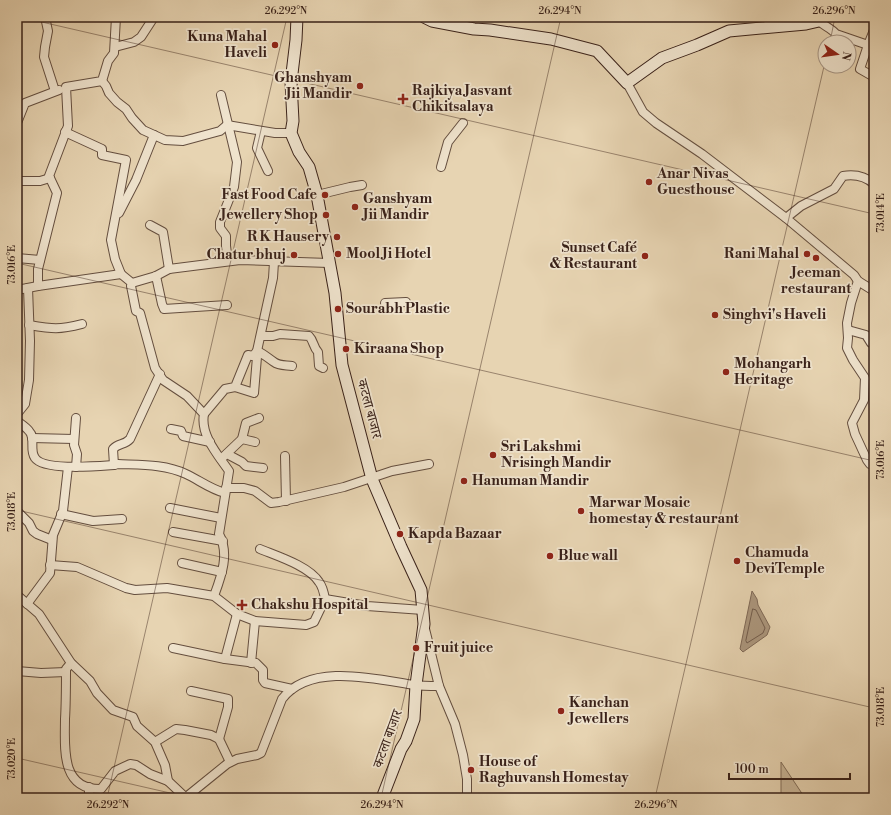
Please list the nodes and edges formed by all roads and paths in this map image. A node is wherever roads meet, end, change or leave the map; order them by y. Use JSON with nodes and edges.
{"nodes":[{"id":1,"x":45,"y":17,"type":"edge"},
{"id":2,"x":116,"y":17,"type":"edge"},
{"id":3,"x":152,"y":17,"type":"edge"},
{"id":4,"x":297,"y":17,"type":"edge"},
{"id":5,"x":424,"y":17,"type":"edge"},
{"id":6,"x":820,"y":19,"type":"edge"},
{"id":7,"x":769,"y":22,"type":"edge"},
{"id":8,"x":874,"y":30,"type":"edge"},
{"id":9,"x":868,"y":45,"type":"junction"},
{"id":10,"x":115,"y":47,"type":"junction"},
{"id":11,"x":874,"y":77,"type":"edge"},
{"id":12,"x":102,"y":81,"type":"junction"},
{"id":13,"x":627,"y":83,"type":"junction"},
{"id":14,"x":66,"y":87,"type":"junction"},
{"id":15,"x":55,"y":91,"type":"junction"},
{"id":16,"x":221,"y":95,"type":"dead end"},
{"id":17,"x":17,"y":123,"type":"edge"},
{"id":18,"x":463,"y":124,"type":"dead end"},
{"id":19,"x":227,"y":125,"type":"junction"},
{"id":20,"x":261,"y":131,"type":"junction"},
{"id":21,"x":65,"y":132,"type":"junction"},
{"id":22,"x":291,"y":133,"type":"junction"},
{"id":23,"x":154,"y":135,"type":"junction"},
{"id":24,"x":441,"y":167,"type":"dead end"},
{"id":25,"x":268,"y":171,"type":"dead end"},
{"id":26,"x":50,"y":178,"type":"junction"},
{"id":27,"x":17,"y":181,"type":"edge"},
{"id":28,"x":874,"y":184,"type":"edge"},
{"id":29,"x":362,"y":186,"type":"dead end"},
{"id":30,"x":317,"y":195,"type":"junction"},
{"id":31,"x":786,"y":218,"type":"junction"},
{"id":32,"x":115,"y":221,"type":"junction"},
{"id":33,"x":150,"y":225,"type":"dead end"},
{"id":34,"x":17,"y":258,"type":"edge"},
{"id":35,"x":40,"y":260,"type":"junction"},
{"id":36,"x":228,"y":261,"type":"junction"},
{"id":37,"x":274,"y":262,"type":"junction"},
{"id":38,"x":329,"y":264,"type":"junction"},
{"id":39,"x":169,"y":269,"type":"junction"},
{"id":40,"x":121,"y":274,"type":"junction"},
{"id":41,"x":156,"y":276,"type":"junction"},
{"id":42,"x":858,"y":281,"type":"junction"},
{"id":43,"x":132,"y":283,"type":"junction"},
{"id":44,"x":38,"y":286,"type":"junction"},
{"id":45,"x":28,"y":288,"type":"junction"},
{"id":46,"x":17,"y":290,"type":"edge"},
{"id":47,"x":874,"y":291,"type":"edge"},
{"id":48,"x":406,"y":302,"type":"dead end"},
{"id":49,"x":385,"y":303,"type":"dead end"},
{"id":50,"x":227,"y":305,"type":"dead end"},
{"id":51,"x":82,"y":324,"type":"dead end"},
{"id":52,"x":29,"y":325,"type":"junction"},
{"id":53,"x":848,"y":330,"type":"junction"},
{"id":54,"x":261,"y":336,"type":"junction"},
{"id":55,"x":871,"y":343,"type":"dead end"},
{"id":56,"x":256,"y":354,"type":"junction"},
{"id":57,"x":292,"y":366,"type":"dead end"},
{"id":58,"x":323,"y":368,"type":"dead end"},
{"id":59,"x":160,"y":374,"type":"junction"},
{"id":60,"x":235,"y":387,"type":"junction"},
{"id":61,"x":17,"y":414,"type":"edge"},
{"id":62,"x":204,"y":414,"type":"junction"},
{"id":63,"x":76,"y":418,"type":"dead end"},
{"id":64,"x":259,"y":418,"type":"dead end"},
{"id":65,"x":17,"y":421,"type":"edge"},
{"id":66,"x":171,"y":429,"type":"dead end"},
{"id":67,"x":32,"y":438,"type":"junction"},
{"id":68,"x":74,"y":439,"type":"junction"},
{"id":69,"x":242,"y":439,"type":"junction"},
{"id":70,"x":210,"y":442,"type":"junction"},
{"id":71,"x":255,"y":442,"type":"dead end"},
{"id":72,"x":224,"y":456,"type":"junction"},
{"id":73,"x":285,"y":456,"type":"dead end"},
{"id":74,"x":429,"y":464,"type":"dead end"},
{"id":75,"x":114,"y":465,"type":"junction"},
{"id":76,"x":874,"y":465,"type":"edge"},
{"id":77,"x":72,"y":467,"type":"junction"},
{"id":78,"x":262,"y":468,"type":"dead end"},
{"id":79,"x":372,"y":478,"type":"junction"},
{"id":80,"x":226,"y":490,"type":"junction"},
{"id":81,"x":286,"y":501,"type":"junction"},
{"id":82,"x":170,"y":508,"type":"dead end"},
{"id":83,"x":17,"y":511,"type":"edge"},
{"id":84,"x":61,"y":514,"type":"junction"},
{"id":85,"x":221,"y":518,"type":"junction"},
{"id":86,"x":122,"y":519,"type":"dead end"},
{"id":87,"x":173,"y":532,"type":"dead end"},
{"id":88,"x":52,"y":540,"type":"junction"},
{"id":89,"x":223,"y":541,"type":"junction"},
{"id":90,"x":260,"y":549,"type":"dead end"},
{"id":91,"x":182,"y":563,"type":"dead end"},
{"id":92,"x":50,"y":565,"type":"junction"},
{"id":93,"x":222,"y":572,"type":"junction"},
{"id":94,"x":17,"y":595,"type":"edge"},
{"id":95,"x":214,"y":596,"type":"junction"},
{"id":96,"x":325,"y":599,"type":"junction"},
{"id":97,"x":26,"y":604,"type":"junction"},
{"id":98,"x":423,"y":610,"type":"junction"},
{"id":99,"x":237,"y":614,"type":"junction"},
{"id":100,"x":255,"y":621,"type":"junction"},
{"id":101,"x":424,"y":624,"type":"junction"},
{"id":102,"x":172,"y":648,"type":"dead end"},
{"id":103,"x":225,"y":659,"type":"junction"},
{"id":104,"x":71,"y":663,"type":"junction"},
{"id":105,"x":251,"y":663,"type":"junction"},
{"id":106,"x":17,"y":671,"type":"edge"},
{"id":107,"x":66,"y":672,"type":"junction"},
{"id":108,"x":416,"y":685,"type":"junction"},
{"id":109,"x":439,"y":686,"type":"junction"},
{"id":110,"x":292,"y":689,"type":"junction"},
{"id":111,"x":191,"y":691,"type":"dead end"},
{"id":112,"x":219,"y":739,"type":"junction"},
{"id":113,"x":155,"y":742,"type":"junction"},
{"id":114,"x":230,"y":762,"type":"junction"},
{"id":115,"x":168,"y":781,"type":"junction"},
{"id":116,"x":89,"y":787,"type":"junction"},
{"id":117,"x":89,"y":798,"type":"edge"},
{"id":118,"x":186,"y":798,"type":"edge"},
{"id":119,"x":382,"y":798,"type":"edge"},
{"id":120,"x":467,"y":798,"type":"edge"}],
"edges":[{"from":1,"to":15,"type":"street"},
{"from":2,"to":10,"type":"street"},
{"from":3,"to":10,"type":"street"},
{"from":4,"to":22,"type":"street","name":"कटला बाजार"},
{"from":5,"to":13,"type":"street"},
{"from":6,"to":7,"type":"street"},
{"from":6,"to":9,"type":"street"},
{"from":7,"to":13,"type":"street"},
{"from":8,"to":9,"type":"street"},
{"from":9,"to":11,"type":"street"},
{"from":10,"to":12,"type":"street"},
{"from":12,"to":14,"type":"street"},
{"from":12,"to":23,"type":"street"},
{"from":13,"to":31,"type":"street"},
{"from":14,"to":15,"type":"street"},
{"from":14,"to":21,"type":"street"},
{"from":15,"to":17,"type":"street"},
{"from":16,"to":19,"type":"street"},
{"from":18,"to":24,"type":"street"},
{"from":19,"to":20,"type":"street"},
{"from":19,"to":23,"type":"street"},
{"from":19,"to":36,"type":"street"},
{"from":20,"to":22,"type":"street"},
{"from":20,"to":25,"type":"street"},
{"from":21,"to":26,"type":"street"},
{"from":21,"to":32,"type":"street"},
{"from":22,"to":30,"type":"street","name":"कटला बाजार"},
{"from":23,"to":32,"type":"street"},
{"from":26,"to":27,"type":"street"},
{"from":26,"to":35,"type":"street"},
{"from":28,"to":31,"type":"street"},
{"from":29,"to":30,"type":"street"},
{"from":30,"to":38,"type":"street","name":"कटला बाजार"},
{"from":31,"to":42,"type":"street"},
{"from":32,"to":40,"type":"street"},
{"from":33,"to":39,"type":"street"},
{"from":34,"to":35,"type":"street"},
{"from":35,"to":44,"type":"street"},
{"from":36,"to":37,"type":"street"},
{"from":36,"to":39,"type":"street"},
{"from":37,"to":38,"type":"street"},
{"from":37,"to":54,"type":"street"},
{"from":38,"to":79,"type":"street","name":"कटला बाजार"},
{"from":39,"to":41,"type":"street"},
{"from":40,"to":43,"type":"street"},
{"from":40,"to":44,"type":"street"},
{"from":41,"to":43,"type":"street"},
{"from":41,"to":50,"type":"street"},
{"from":42,"to":47,"type":"street"},
{"from":42,"to":53,"type":"street"},
{"from":43,"to":59,"type":"street"},
{"from":44,"to":45,"type":"street"},
{"from":45,"to":46,"type":"street"},
{"from":45,"to":52,"type":"street"},
{"from":48,"to":49,"type":"street"},
{"from":51,"to":52,"type":"street"},
{"from":52,"to":61,"type":"street"},
{"from":53,"to":55,"type":"street"},
{"from":53,"to":76,"type":"street"},
{"from":54,"to":56,"type":"street"},
{"from":54,"to":58,"type":"street"},
{"from":56,"to":57,"type":"street"},
{"from":56,"to":60,"type":"street"},
{"from":56,"to":60,"type":"street"},
{"from":59,"to":62,"type":"street"},
{"from":59,"to":75,"type":"street"},
{"from":60,"to":62,"type":"street"},
{"from":62,"to":70,"type":"street"},
{"from":63,"to":68,"type":"street"},
{"from":64,"to":69,"type":"street"},
{"from":65,"to":67,"type":"street"},
{"from":66,"to":70,"type":"street"},
{"from":67,"to":68,"type":"street"},
{"from":67,"to":77,"type":"street"},
{"from":68,"to":77,"type":"street"},
{"from":69,"to":71,"type":"street"},
{"from":69,"to":72,"type":"street"},
{"from":70,"to":72,"type":"street"},
{"from":72,"to":78,"type":"street"},
{"from":72,"to":80,"type":"street"},
{"from":73,"to":81,"type":"street"},
{"from":74,"to":79,"type":"street"},
{"from":75,"to":77,"type":"street"},
{"from":75,"to":80,"type":"street"},
{"from":77,"to":84,"type":"street"},
{"from":79,"to":81,"type":"street"},
{"from":79,"to":98,"type":"street","name":"कटला बाजार"},
{"from":80,"to":81,"type":"street"},
{"from":80,"to":85,"type":"street"},
{"from":82,"to":85,"type":"street"},
{"from":83,"to":88,"type":"street"},
{"from":84,"to":86,"type":"street"},
{"from":84,"to":88,"type":"street"},
{"from":85,"to":89,"type":"street"},
{"from":87,"to":89,"type":"street"},
{"from":88,"to":92,"type":"street"},
{"from":89,"to":93,"type":"street"},
{"from":90,"to":96,"type":"street"},
{"from":91,"to":93,"type":"street"},
{"from":92,"to":95,"type":"street"},
{"from":92,"to":97,"type":"street"},
{"from":93,"to":95,"type":"street"},
{"from":94,"to":97,"type":"street"},
{"from":95,"to":99,"type":"street"},
{"from":96,"to":98,"type":"street"},
{"from":96,"to":100,"type":"street"},
{"from":97,"to":104,"type":"street"},
{"from":98,"to":101,"type":"street","name":"कटला बाजार"},
{"from":99,"to":100,"type":"street"},
{"from":99,"to":103,"type":"street"},
{"from":100,"to":105,"type":"street"},
{"from":101,"to":108,"type":"street","name":"कटला बाजार"},
{"from":101,"to":109,"type":"street"},
{"from":102,"to":103,"type":"street"},
{"from":103,"to":105,"type":"street"},
{"from":104,"to":107,"type":"street"},
{"from":104,"to":113,"type":"street"},
{"from":105,"to":110,"type":"street"},
{"from":106,"to":107,"type":"street"},
{"from":107,"to":116,"type":"street"},
{"from":108,"to":109,"type":"street"},
{"from":108,"to":110,"type":"street"},
{"from":108,"to":119,"type":"street","name":"कटला बाजार"},
{"from":109,"to":120,"type":"street"},
{"from":110,"to":114,"type":"street"},
{"from":111,"to":112,"type":"street"},
{"from":112,"to":113,"type":"street"},
{"from":112,"to":114,"type":"street"},
{"from":113,"to":115,"type":"street"},
{"from":114,"to":118,"type":"street"},
{"from":115,"to":116,"type":"street"},
{"from":115,"to":118,"type":"street"},
{"from":116,"to":117,"type":"street"}]}
